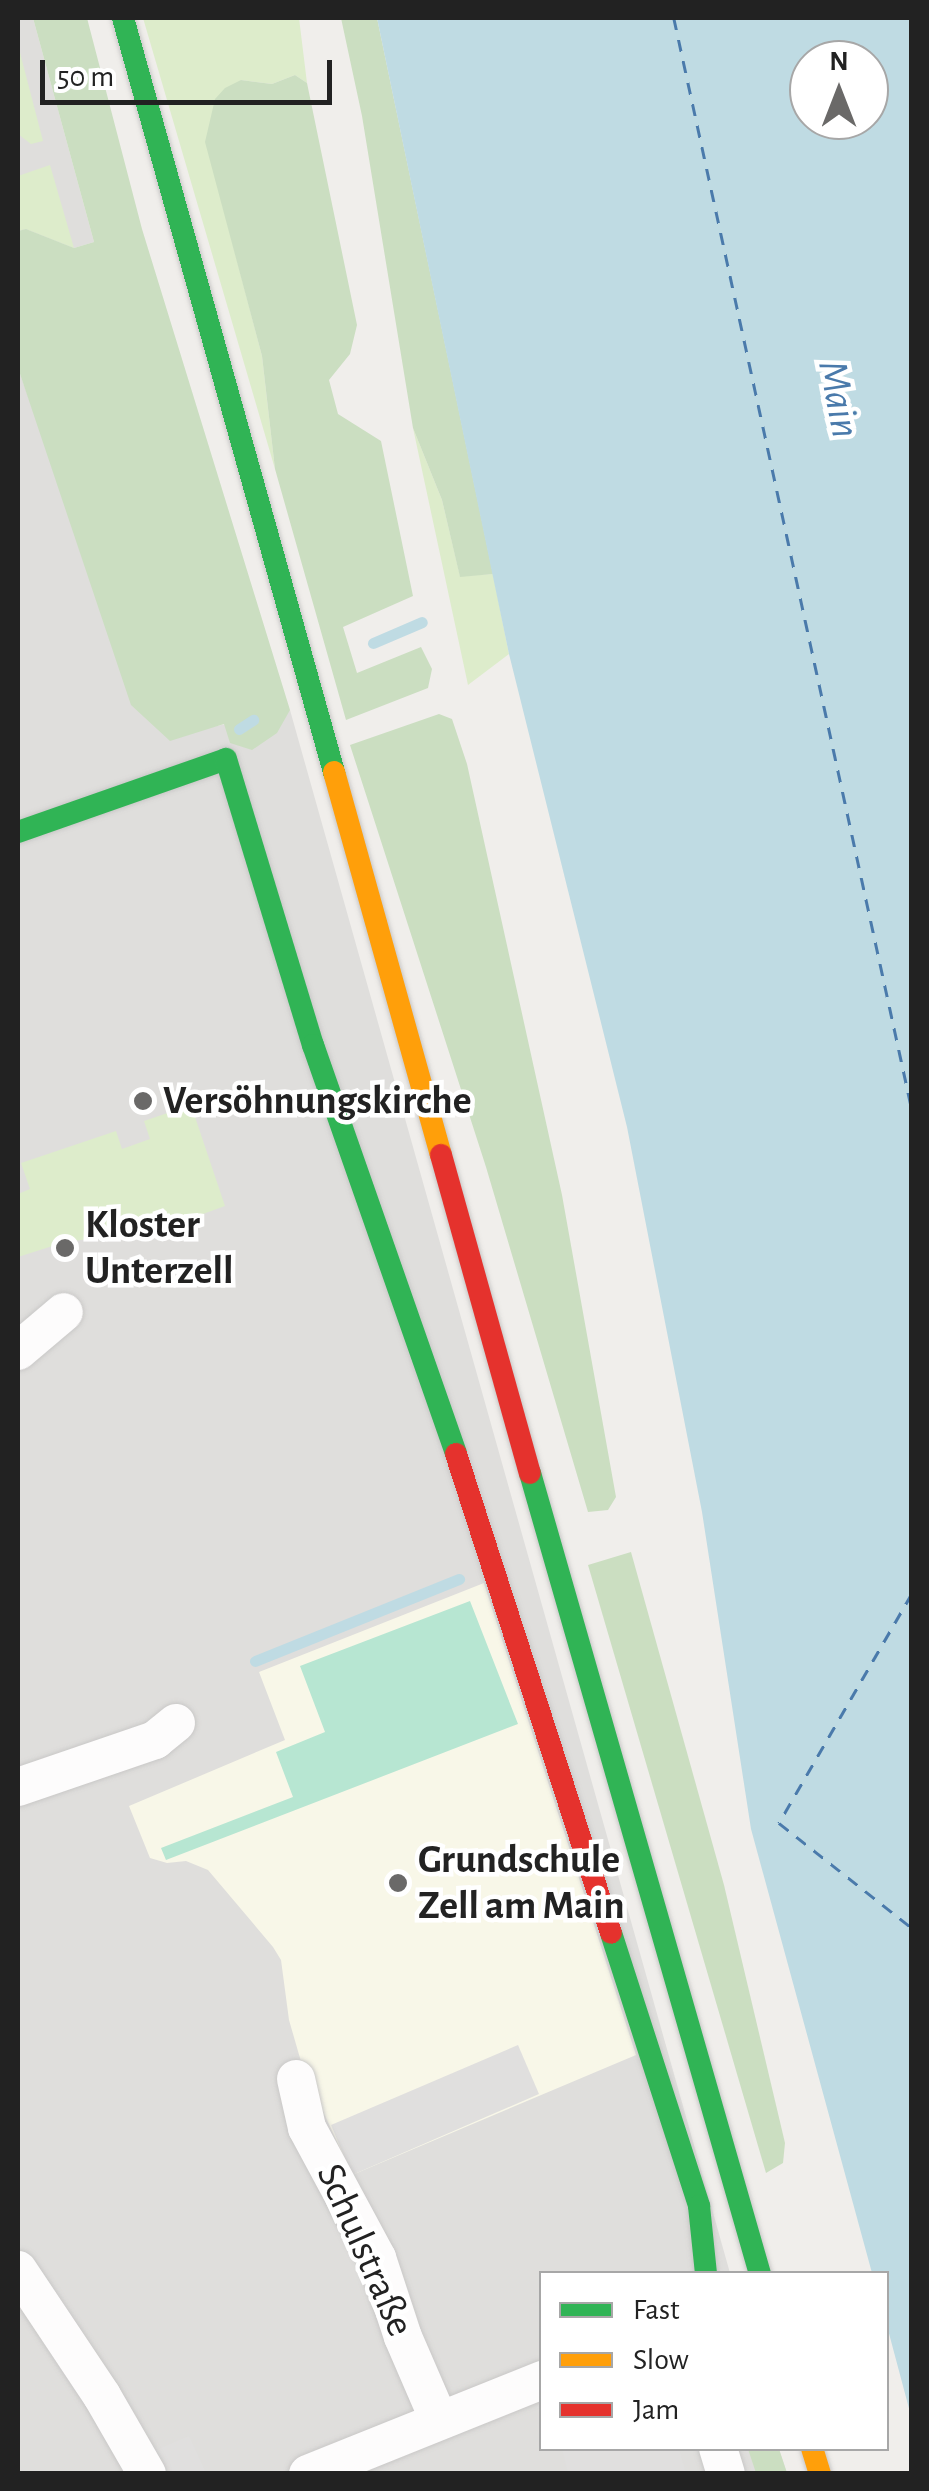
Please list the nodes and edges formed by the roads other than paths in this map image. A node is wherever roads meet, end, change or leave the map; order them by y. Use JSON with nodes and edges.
{"nodes":[{"id":1,"x":123,"y":18,"type":"edge"},
{"id":2,"x":18,"y":832,"type":"edge"},
{"id":3,"x":64,"y":1312,"type":"dead end"},
{"id":4,"x":18,"y":1350,"type":"edge"},
{"id":5,"x":176,"y":1722,"type":"dead end"},
{"id":6,"x":18,"y":1787,"type":"edge"},
{"id":7,"x":296,"y":2079,"type":"dead end"},
{"id":8,"x":758,"y":2268,"type":"edge"},
{"id":9,"x":18,"y":2270,"type":"edge"},
{"id":10,"x":706,"y":2271,"type":"edge"},
{"id":11,"x":539,"y":2381,"type":"edge"},
{"id":12,"x":438,"y":2420,"type":"junction"},
{"id":13,"x":147,"y":2474,"type":"edge"},
{"id":14,"x":308,"y":2474,"type":"edge"}],
"edges":[{"from":1,"to":8,"type":"main road"},
{"from":2,"to":10,"type":"main road"},
{"from":3,"to":4,"type":"street"},
{"from":5,"to":6,"type":"street"},
{"from":7,"to":12,"type":"street","name":"Schulstraße"},
{"from":9,"to":13,"type":"street"},
{"from":11,"to":12,"type":"street"},
{"from":12,"to":14,"type":"street"}]}
